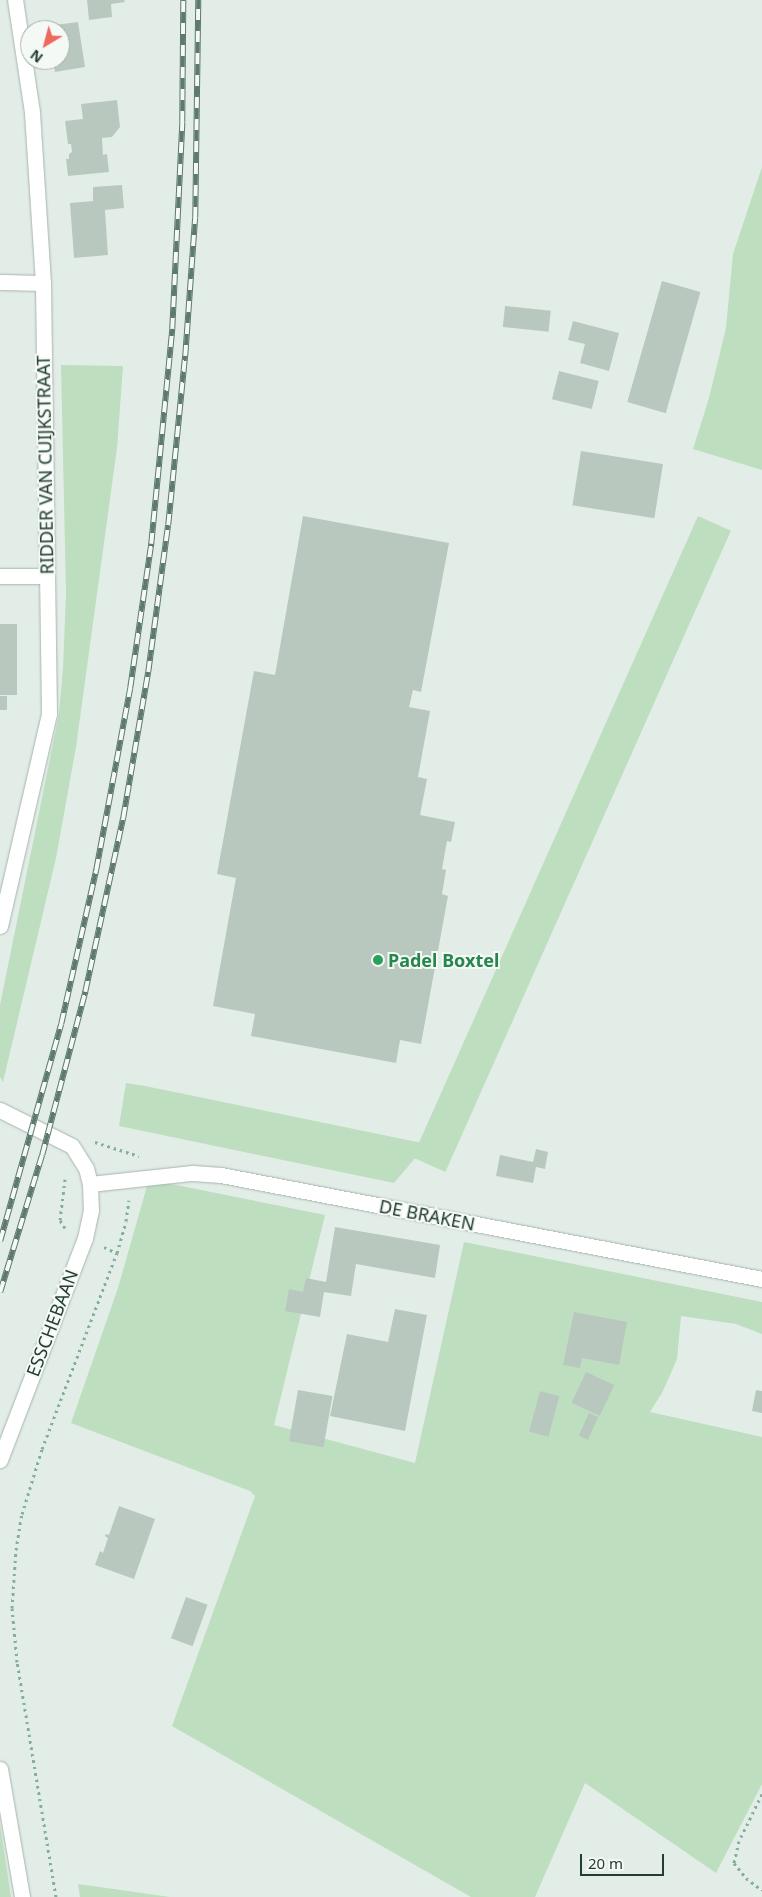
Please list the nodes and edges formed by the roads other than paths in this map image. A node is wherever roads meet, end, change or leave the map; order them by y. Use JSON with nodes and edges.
{"nodes":[{"id":1,"x":15,"y":0,"type":"edge"},
{"id":2,"x":0,"y":282,"type":"edge"},
{"id":3,"x":43,"y":283,"type":"junction"},
{"id":4,"x":0,"y":576,"type":"edge"},
{"id":5,"x":46,"y":576,"type":"junction"},
{"id":6,"x":0,"y":926,"type":"edge"},
{"id":7,"x":0,"y":1110,"type":"edge"},
{"id":8,"x":90,"y":1184,"type":"junction"},
{"id":9,"x":762,"y":1279,"type":"edge"},
{"id":10,"x":0,"y":1460,"type":"edge"},
{"id":11,"x":0,"y":1769,"type":"edge"},
{"id":12,"x":22,"y":1897,"type":"edge"}],
"edges":[{"from":1,"to":3,"type":"street","name":"RIDDER VAN CUIJKSTRAAT"},
{"from":2,"to":3,"type":"street"},
{"from":3,"to":5,"type":"street","name":"RIDDER VAN CUIJKSTRAAT"},
{"from":4,"to":5,"type":"street"},
{"from":5,"to":6,"type":"street","name":"RIDDER VAN CUIJKSTRAAT"},
{"from":7,"to":8,"type":"street","name":"ESSCHEBAAN"},
{"from":8,"to":9,"type":"street","name":"DE BRAKEN"},
{"from":8,"to":10,"type":"street","name":"ESSCHEBAAN"},
{"from":11,"to":12,"type":"street"}]}
